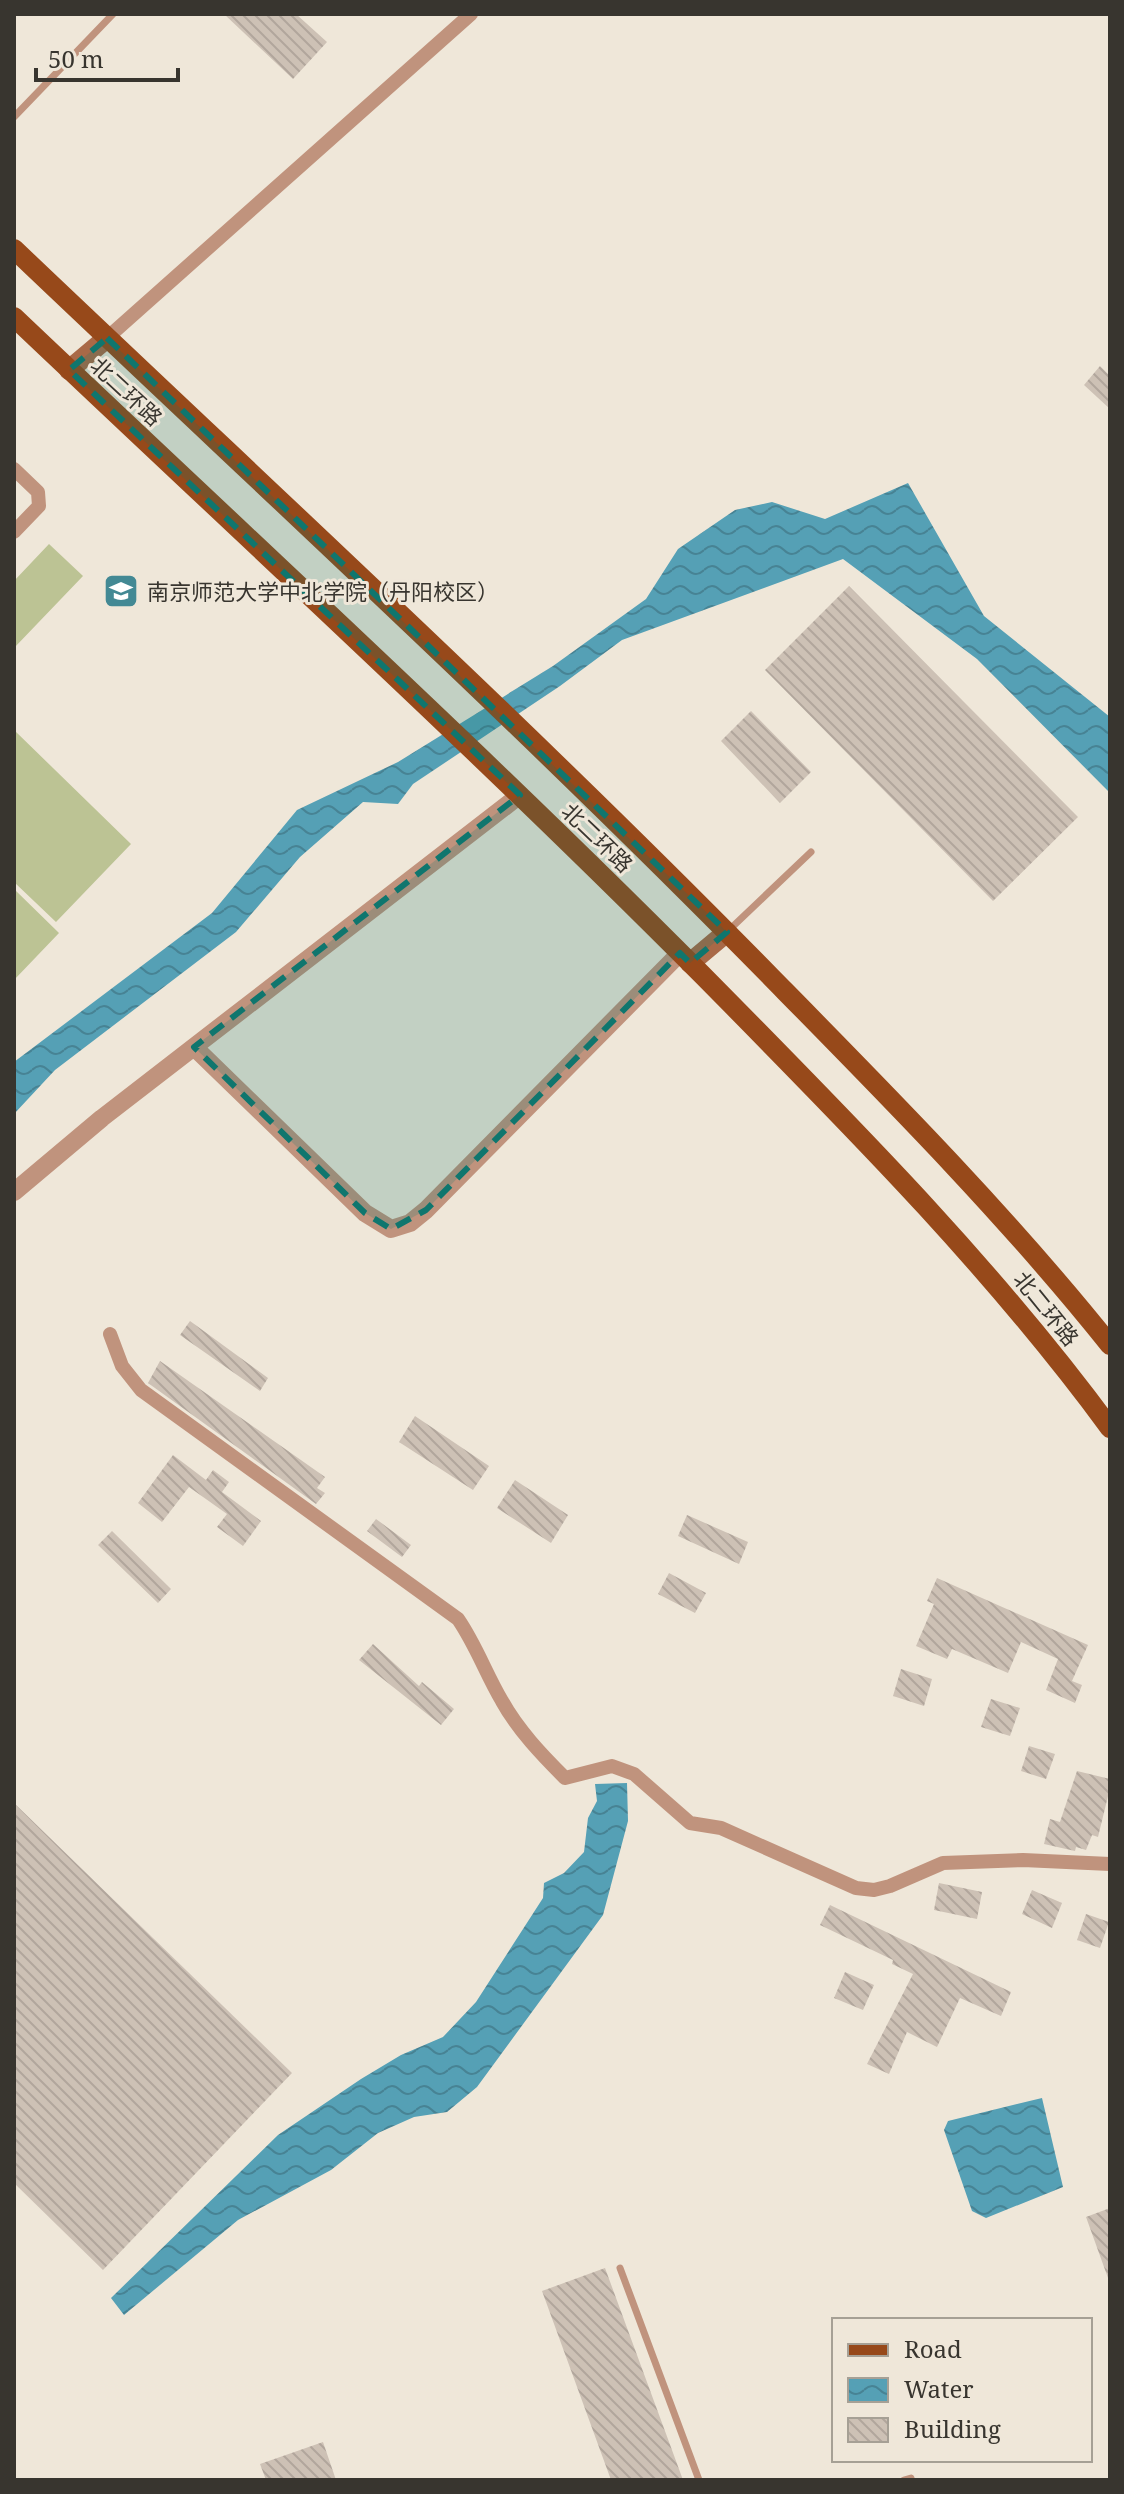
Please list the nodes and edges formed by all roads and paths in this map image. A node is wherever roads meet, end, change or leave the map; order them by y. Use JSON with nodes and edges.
{"nodes":[{"id":1,"x":113,"y":14,"type":"edge"},
{"id":2,"x":471,"y":14,"type":"edge"},
{"id":3,"x":14,"y":117,"type":"edge"},
{"id":4,"x":14,"y":249,"type":"edge"},
{"id":5,"x":14,"y":317,"type":"edge"},
{"id":6,"x":107,"y":338,"type":"junction"},
{"id":7,"x":69,"y":370,"type":"junction"},
{"id":8,"x":14,"y":469,"type":"edge"},
{"id":9,"x":14,"y":532,"type":"edge"},
{"id":10,"x":520,"y":795,"type":"junction"},
{"id":11,"x":811,"y":852,"type":"dead end"},
{"id":12,"x":727,"y":932,"type":"junction"},
{"id":13,"x":685,"y":958,"type":"junction"},
{"id":14,"x":194,"y":1047,"type":"junction"},
{"id":15,"x":14,"y":1192,"type":"edge"},
{"id":16,"x":110,"y":1334,"type":"dead end"},
{"id":17,"x":1110,"y":1345,"type":"edge"},
{"id":18,"x":1110,"y":1428,"type":"edge"},
{"id":19,"x":1110,"y":1864,"type":"edge"},
{"id":20,"x":620,"y":2268,"type":"dead end"},
{"id":21,"x":699,"y":2480,"type":"edge"}],
"edges":[{"from":1,"to":3,"type":"lane"},
{"from":2,"to":6,"type":"street"},
{"from":4,"to":6,"type":"main road","name":"北二环路"},
{"from":5,"to":7,"type":"main road","name":"北二环路"},
{"from":6,"to":7,"type":"main road"},
{"from":6,"to":12,"type":"main road","name":"北二环路"},
{"from":7,"to":10,"type":"main road","name":"北二环路"},
{"from":8,"to":9,"type":"street"},
{"from":10,"to":13,"type":"main road","name":"北二环路"},
{"from":10,"to":14,"type":"street"},
{"from":11,"to":12,"type":"lane"},
{"from":12,"to":13,"type":"main road"},
{"from":12,"to":17,"type":"main road","name":"北二环路"},
{"from":13,"to":14,"type":"street"},
{"from":13,"to":18,"type":"main road","name":"北二环路"},
{"from":14,"to":15,"type":"street"},
{"from":16,"to":19,"type":"street"},
{"from":20,"to":21,"type":"lane"}]}
